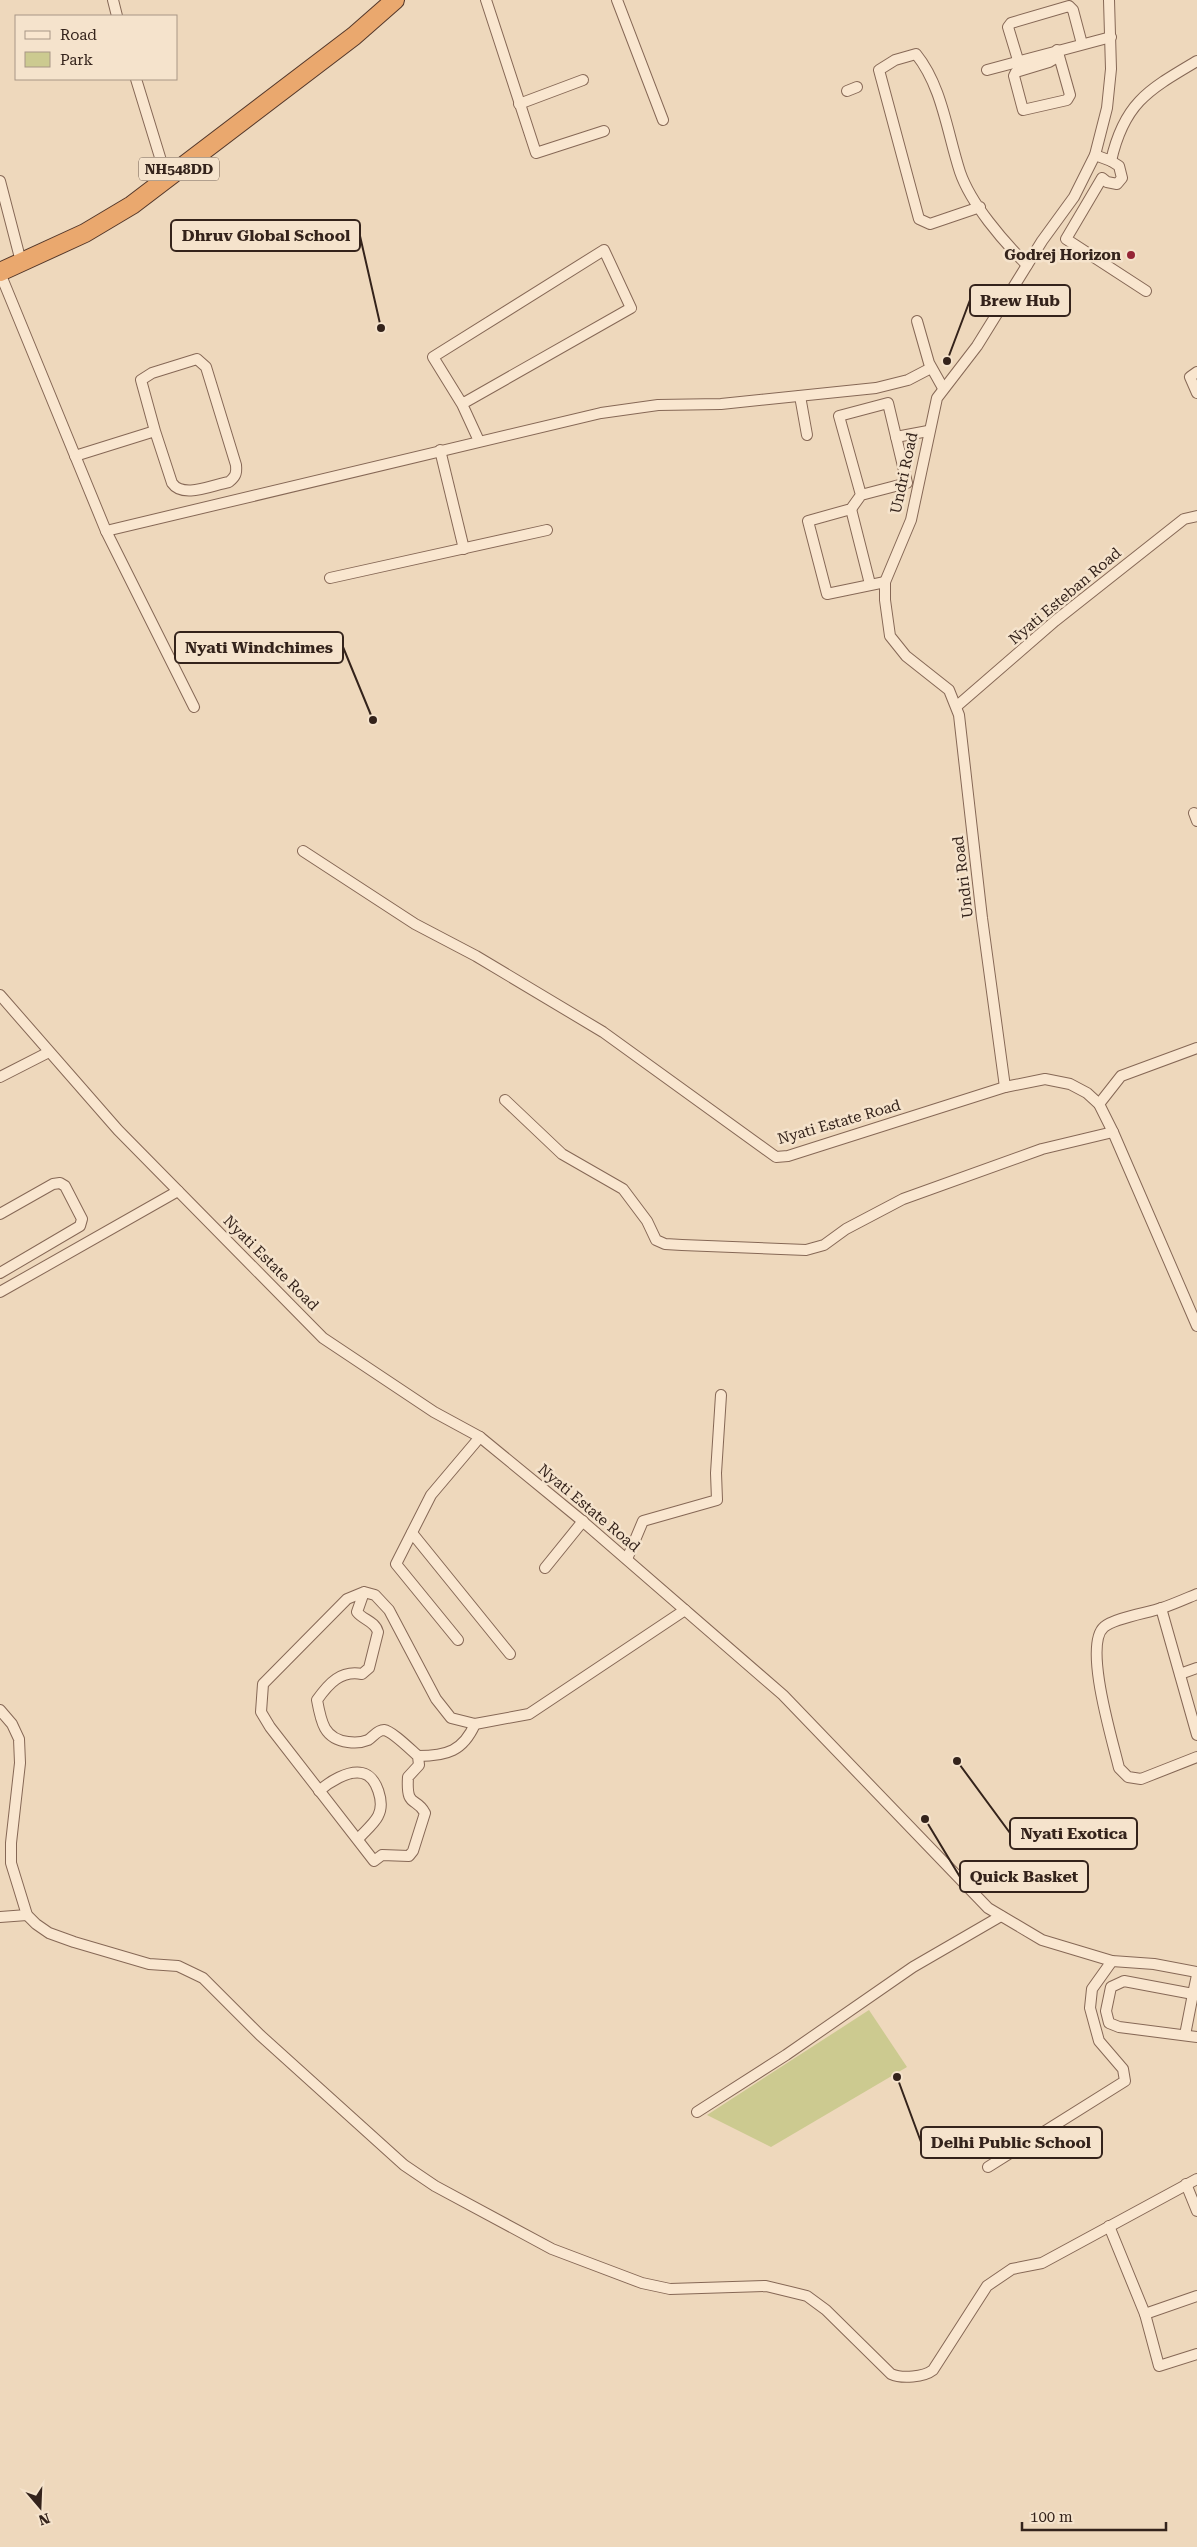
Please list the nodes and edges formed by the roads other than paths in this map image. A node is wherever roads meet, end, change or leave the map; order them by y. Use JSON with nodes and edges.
{"nodes":[{"id":1,"x":113,"y":0,"type":"edge"},
{"id":2,"x":378,"y":0,"type":"edge"},
{"id":3,"x":395,"y":0,"type":"edge"},
{"id":4,"x":486,"y":0,"type":"edge"},
{"id":5,"x":617,"y":0,"type":"edge"},
{"id":6,"x":1109,"y":0,"type":"edge"},
{"id":7,"x":117,"y":15,"type":"edge"},
{"id":8,"x":1111,"y":37,"type":"junction"},
{"id":9,"x":1082,"y":44,"type":"junction"},
{"id":10,"x":1058,"y":53,"type":"junction"},
{"id":11,"x":1018,"y":60,"type":"junction"},
{"id":12,"x":1197,"y":61,"type":"edge"},
{"id":13,"x":987,"y":70,"type":"dead end"},
{"id":14,"x":136,"y":80,"type":"edge"},
{"id":15,"x":583,"y":80,"type":"dead end"},
{"id":16,"x":857,"y":87,"type":"dead end"},
{"id":17,"x":847,"y":91,"type":"dead end"},
{"id":18,"x":519,"y":104,"type":"junction"},
{"id":19,"x":663,"y":120,"type":"dead end"},
{"id":20,"x":604,"y":131,"type":"dead end"},
{"id":21,"x":1095,"y":155,"type":"junction"},
{"id":22,"x":1111,"y":161,"type":"junction"},
{"id":23,"x":163,"y":168,"type":"junction"},
{"id":24,"x":1086,"y":172,"type":"junction"},
{"id":25,"x":1102,"y":178,"type":"junction"},
{"id":26,"x":0,"y":181,"type":"edge"},
{"id":27,"x":980,"y":207,"type":"junction"},
{"id":28,"x":19,"y":254,"type":"junction"},
{"id":29,"x":0,"y":262,"type":"edge"},
{"id":30,"x":1027,"y":265,"type":"junction"},
{"id":31,"x":0,"y":272,"type":"edge"},
{"id":32,"x":1146,"y":291,"type":"dead end"},
{"id":33,"x":917,"y":321,"type":"dead end"},
{"id":34,"x":931,"y":368,"type":"junction"},
{"id":35,"x":1197,"y":372,"type":"edge"},
{"id":36,"x":943,"y":388,"type":"junction"},
{"id":37,"x":1197,"y":392,"type":"edge"},
{"id":38,"x":800,"y":396,"type":"junction"},
{"id":39,"x":462,"y":404,"type":"junction"},
{"id":40,"x":155,"y":431,"type":"junction"},
{"id":41,"x":928,"y":431,"type":"junction"},
{"id":42,"x":807,"y":435,"type":"dead end"},
{"id":43,"x":896,"y":437,"type":"junction"},
{"id":44,"x":479,"y":441,"type":"junction"},
{"id":45,"x":440,"y":450,"type":"junction"},
{"id":46,"x":75,"y":456,"type":"junction"},
{"id":47,"x":861,"y":495,"type":"junction"},
{"id":48,"x":851,"y":509,"type":"junction"},
{"id":49,"x":1196,"y":516,"type":"edge"},
{"id":50,"x":547,"y":530,"type":"dead end"},
{"id":51,"x":106,"y":531,"type":"junction"},
{"id":52,"x":464,"y":548,"type":"junction"},
{"id":53,"x":330,"y":578,"type":"dead end"},
{"id":54,"x":885,"y":582,"type":"junction"},
{"id":55,"x":870,"y":584,"type":"junction"},
{"id":56,"x":957,"y":706,"type":"junction"},
{"id":57,"x":194,"y":707,"type":"dead end"},
{"id":58,"x":303,"y":851,"type":"dead end"},
{"id":59,"x":2,"y":999,"type":"edge"},
{"id":60,"x":1197,"y":1048,"type":"edge"},
{"id":61,"x":49,"y":1052,"type":"junction"},
{"id":62,"x":0,"y":1077,"type":"edge"},
{"id":63,"x":1005,"y":1087,"type":"junction"},
{"id":64,"x":505,"y":1100,"type":"dead end"},
{"id":65,"x":1099,"y":1104,"type":"junction"},
{"id":66,"x":1113,"y":1132,"type":"junction"},
{"id":67,"x":178,"y":1191,"type":"junction"},
{"id":68,"x":0,"y":1214,"type":"edge"},
{"id":69,"x":19,"y":1262,"type":"junction"},
{"id":70,"x":0,"y":1272,"type":"edge"},
{"id":71,"x":28,"y":1276,"type":"junction"},
{"id":72,"x":0,"y":1292,"type":"edge"},
{"id":73,"x":1197,"y":1326,"type":"edge"},
{"id":74,"x":720,"y":1395,"type":"dead end"},
{"id":75,"x":480,"y":1437,"type":"junction"},
{"id":76,"x":583,"y":1521,"type":"junction"},
{"id":77,"x":412,"y":1534,"type":"junction"},
{"id":78,"x":626,"y":1559,"type":"junction"},
{"id":79,"x":545,"y":1568,"type":"dead end"},
{"id":80,"x":364,"y":1592,"type":"junction"},
{"id":81,"x":1197,"y":1594,"type":"edge"},
{"id":82,"x":1162,"y":1608,"type":"junction"},
{"id":83,"x":684,"y":1610,"type":"junction"},
{"id":84,"x":458,"y":1640,"type":"dead end"},
{"id":85,"x":510,"y":1654,"type":"dead end"},
{"id":86,"x":1197,"y":1668,"type":"edge"},
{"id":87,"x":1180,"y":1674,"type":"junction"},
{"id":88,"x":0,"y":1710,"type":"edge"},
{"id":89,"x":475,"y":1724,"type":"junction"},
{"id":90,"x":1197,"y":1735,"type":"edge"},
{"id":91,"x":418,"y":1756,"type":"junction"},
{"id":92,"x":1197,"y":1757,"type":"edge"},
{"id":93,"x":319,"y":1791,"type":"junction"},
{"id":94,"x":358,"y":1840,"type":"junction"},
{"id":95,"x":26,"y":1916,"type":"junction"},
{"id":96,"x":1001,"y":1916,"type":"junction"},
{"id":97,"x":0,"y":1917,"type":"edge"},
{"id":98,"x":1112,"y":1961,"type":"junction"},
{"id":99,"x":1197,"y":1974,"type":"edge"},
{"id":100,"x":1193,"y":1994,"type":"junction"},
{"id":101,"x":1186,"y":2035,"type":"junction"},
{"id":102,"x":1197,"y":2036,"type":"edge"},
{"id":103,"x":697,"y":2112,"type":"dead end"},
{"id":104,"x":988,"y":2167,"type":"dead end"},
{"id":105,"x":1197,"y":2178,"type":"edge"},
{"id":106,"x":1186,"y":2184,"type":"junction"},
{"id":107,"x":1197,"y":2211,"type":"edge"},
{"id":108,"x":1109,"y":2226,"type":"junction"},
{"id":109,"x":1197,"y":2296,"type":"edge"},
{"id":110,"x":1145,"y":2314,"type":"junction"},
{"id":111,"x":1197,"y":2354,"type":"edge"}],
"edges":[{"from":1,"to":7,"type":"street"},
{"from":2,"to":23,"type":"highway","number":"NH548DD"},
{"from":3,"to":31,"type":"highway","number":"NH548DD"},
{"from":4,"to":18,"type":"street"},
{"from":5,"to":19,"type":"street"},
{"from":6,"to":8,"type":"street","name":"Undri Road"},
{"from":8,"to":9,"type":"street"},
{"from":8,"to":21,"type":"street","name":"Undri Road"},
{"from":9,"to":10,"type":"street"},
{"from":9,"to":11,"type":"street"},
{"from":10,"to":10,"type":"street"},
{"from":10,"to":11,"type":"street"},
{"from":11,"to":13,"type":"street"},
{"from":12,"to":22,"type":"street"},
{"from":14,"to":23,"type":"street"},
{"from":15,"to":18,"type":"street"},
{"from":16,"to":17,"type":"street"},
{"from":18,"to":20,"type":"street"},
{"from":21,"to":22,"type":"street"},
{"from":21,"to":24,"type":"street","name":"Undri Road"},
{"from":22,"to":25,"type":"street"},
{"from":23,"to":28,"type":"highway","number":"NH548DD"},
{"from":24,"to":25,"type":"street"},
{"from":24,"to":30,"type":"street","name":"Undri Road"},
{"from":25,"to":32,"type":"street"},
{"from":26,"to":28,"type":"street"},
{"from":27,"to":27,"type":"street"},
{"from":27,"to":30,"type":"street"},
{"from":28,"to":29,"type":"highway","number":"NH548DD"},
{"from":30,"to":36,"type":"street","name":"Undri Road"},
{"from":31,"to":46,"type":"street"},
{"from":33,"to":34,"type":"street"},
{"from":34,"to":36,"type":"street"},
{"from":34,"to":38,"type":"street"},
{"from":35,"to":37,"type":"street"},
{"from":36,"to":41,"type":"street","name":"Undri Road"},
{"from":38,"to":42,"type":"street"},
{"from":38,"to":44,"type":"street"},
{"from":39,"to":39,"type":"street"},
{"from":39,"to":44,"type":"street"},
{"from":40,"to":40,"type":"street"},
{"from":40,"to":46,"type":"street"},
{"from":41,"to":43,"type":"street"},
{"from":41,"to":54,"type":"street","name":"Undri Road"},
{"from":43,"to":47,"type":"street"},
{"from":43,"to":47,"type":"street"},
{"from":44,"to":45,"type":"street"},
{"from":45,"to":51,"type":"street"},
{"from":45,"to":52,"type":"street"},
{"from":46,"to":51,"type":"street"},
{"from":47,"to":48,"type":"street"},
{"from":48,"to":55,"type":"street"},
{"from":48,"to":55,"type":"street"},
{"from":49,"to":56,"type":"street","name":"Nyati Esteban Road"},
{"from":50,"to":52,"type":"street"},
{"from":51,"to":57,"type":"street"},
{"from":52,"to":53,"type":"street"},
{"from":54,"to":55,"type":"street"},
{"from":54,"to":56,"type":"street","name":"Undri Road"},
{"from":56,"to":63,"type":"street","name":"Undri Road"},
{"from":58,"to":63,"type":"street","name":"Nyati Estate Road"},
{"from":59,"to":61,"type":"street","name":"Nyati Estate Road"},
{"from":60,"to":65,"type":"street"},
{"from":61,"to":62,"type":"street"},
{"from":61,"to":67,"type":"street","name":"Nyati Estate Road"},
{"from":63,"to":65,"type":"street","name":"Nyati Estate Road"},
{"from":64,"to":66,"type":"street"},
{"from":65,"to":66,"type":"street","name":"Nyati Estate Road"},
{"from":66,"to":73,"type":"street","name":"Nyati Estate Road"},
{"from":67,"to":71,"type":"street"},
{"from":67,"to":75,"type":"street","name":"Nyati Estate Road"},
{"from":68,"to":69,"type":"street"},
{"from":69,"to":70,"type":"street"},
{"from":69,"to":71,"type":"street"},
{"from":71,"to":72,"type":"street"},
{"from":74,"to":78,"type":"street"},
{"from":75,"to":76,"type":"street","name":"Nyati Estate Road"},
{"from":75,"to":77,"type":"street"},
{"from":76,"to":78,"type":"street","name":"Nyati Estate Road"},
{"from":76,"to":79,"type":"street"},
{"from":77,"to":84,"type":"street"},
{"from":77,"to":85,"type":"street"},
{"from":78,"to":83,"type":"street","name":"Nyati Estate Road"},
{"from":80,"to":89,"type":"street"},
{"from":80,"to":91,"type":"street"},
{"from":80,"to":93,"type":"street"},
{"from":81,"to":82,"type":"street"},
{"from":82,"to":87,"type":"street"},
{"from":82,"to":92,"type":"street"},
{"from":83,"to":89,"type":"street"},
{"from":83,"to":96,"type":"street","name":"Nyati Estate Road"},
{"from":86,"to":87,"type":"street"},
{"from":87,"to":90,"type":"street"},
{"from":88,"to":95,"type":"street"},
{"from":89,"to":91,"type":"street"},
{"from":91,"to":94,"type":"street"},
{"from":93,"to":94,"type":"street"},
{"from":93,"to":94,"type":"street"},
{"from":95,"to":97,"type":"street"},
{"from":95,"to":108,"type":"street"},
{"from":96,"to":98,"type":"street","name":"Nyati Estate Road"},
{"from":96,"to":103,"type":"street"},
{"from":98,"to":99,"type":"street","name":"Nyati Estate Road"},
{"from":98,"to":104,"type":"street"},
{"from":99,"to":100,"type":"street"},
{"from":100,"to":101,"type":"street"},
{"from":100,"to":101,"type":"street"},
{"from":101,"to":102,"type":"street"},
{"from":105,"to":106,"type":"street"},
{"from":106,"to":107,"type":"street"},
{"from":106,"to":108,"type":"street"},
{"from":108,"to":110,"type":"street"},
{"from":109,"to":110,"type":"street"},
{"from":110,"to":111,"type":"street"}]}
